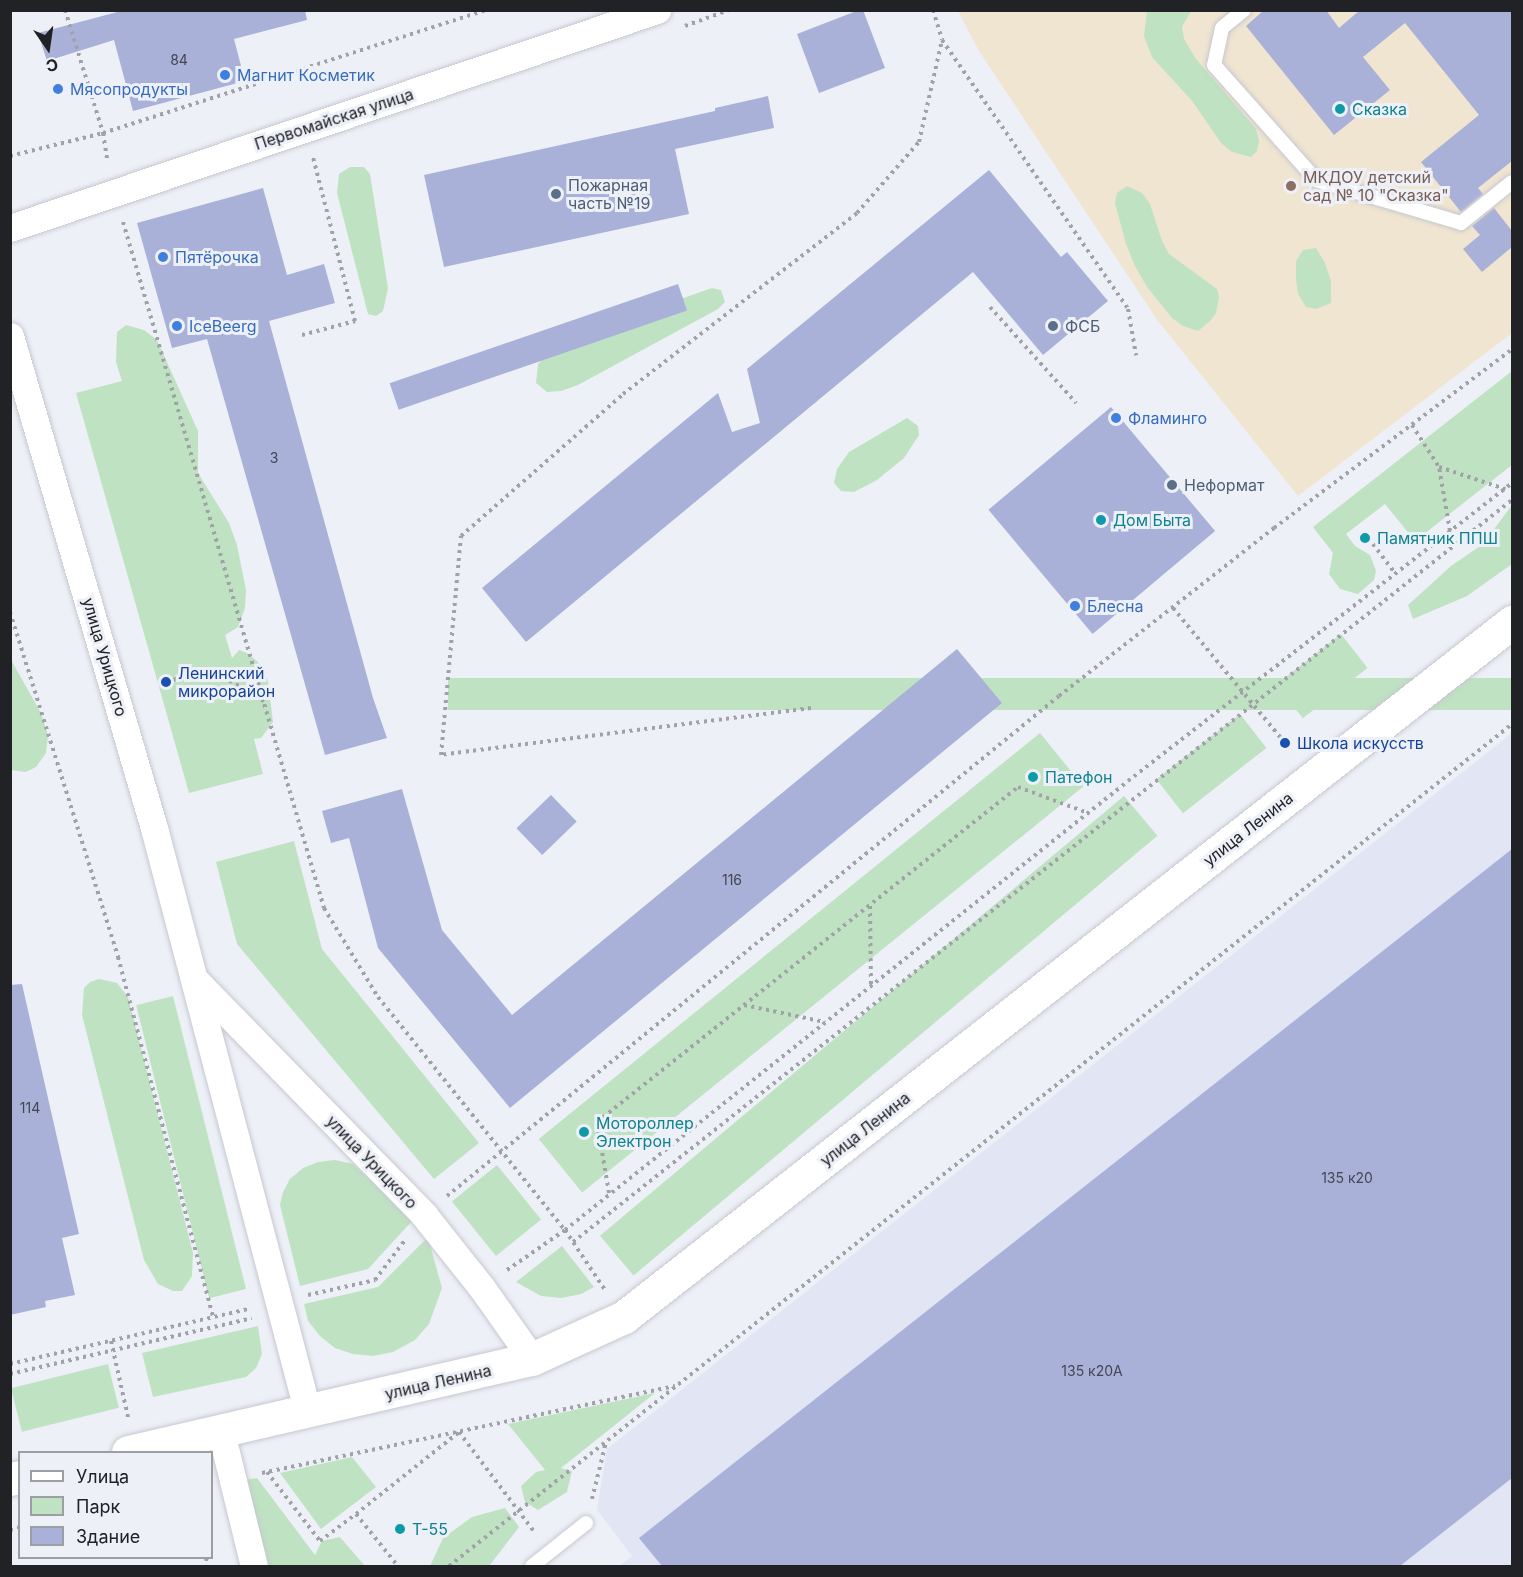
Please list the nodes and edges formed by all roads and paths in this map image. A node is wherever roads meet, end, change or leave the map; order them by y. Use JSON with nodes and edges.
{"nodes":[{"id":1,"x":486,"y":10,"type":"edge"},
{"id":2,"x":657,"y":10,"type":"edge"},
{"id":3,"x":933,"y":10,"type":"edge"},
{"id":4,"x":1244,"y":10,"type":"edge"},
{"id":5,"x":942,"y":40,"type":"junction"},
{"id":6,"x":305,"y":128,"type":"junction"},
{"id":7,"x":10,"y":156,"type":"edge"},
{"id":8,"x":1512,"y":182,"type":"edge"},
{"id":9,"x":10,"y":228,"type":"edge"},
{"id":10,"x":990,"y":307,"type":"dead end"},
{"id":11,"x":302,"y":335,"type":"dead end"},
{"id":12,"x":10,"y":336,"type":"edge"},
{"id":13,"x":161,"y":349,"type":"dead end"},
{"id":14,"x":1512,"y":349,"type":"edge"},
{"id":15,"x":1136,"y":356,"type":"dead end"},
{"id":16,"x":1076,"y":403,"type":"dead end"},
{"id":17,"x":1412,"y":425,"type":"junction"},
{"id":18,"x":1439,"y":467,"type":"junction"},
{"id":19,"x":1512,"y":483,"type":"edge"},
{"id":20,"x":1505,"y":489,"type":"junction"},
{"id":21,"x":1512,"y":500,"type":"edge"},
{"id":22,"x":1450,"y":531,"type":"junction"},
{"id":23,"x":1372,"y":544,"type":"dead end"},
{"id":24,"x":1395,"y":573,"type":"junction"},
{"id":25,"x":1173,"y":608,"type":"junction"},
{"id":26,"x":10,"y":612,"type":"edge"},
{"id":27,"x":1512,"y":622,"type":"edge"},
{"id":28,"x":166,"y":682,"type":"dead end"},
{"id":29,"x":1245,"y":691,"type":"junction"},
{"id":30,"x":264,"y":702,"type":"junction"},
{"id":31,"x":1254,"y":703,"type":"junction"},
{"id":32,"x":811,"y":708,"type":"dead end"},
{"id":33,"x":1512,"y":724,"type":"edge"},
{"id":34,"x":1285,"y":742,"type":"dead end"},
{"id":35,"x":1088,"y":813,"type":"junction"},
{"id":36,"x":870,"y":906,"type":"junction"},
{"id":37,"x":195,"y":980,"type":"junction"},
{"id":38,"x":871,"y":985,"type":"junction"},
{"id":39,"x":744,"y":1005,"type":"junction"},
{"id":40,"x":826,"y":1022,"type":"junction"},
{"id":41,"x":502,"y":1151,"type":"junction"},
{"id":42,"x":609,"y":1193,"type":"junction"},
{"id":43,"x":424,"y":1215,"type":"junction"},
{"id":44,"x":565,"y":1230,"type":"junction"},
{"id":45,"x":573,"y":1242,"type":"junction"},
{"id":46,"x":482,"y":1288,"type":"junction"},
{"id":47,"x":608,"y":1294,"type":"dead end"},
{"id":48,"x":281,"y":1306,"type":"junction"},
{"id":49,"x":213,"y":1317,"type":"junction"},
{"id":50,"x":111,"y":1341,"type":"junction"},
{"id":51,"x":113,"y":1351,"type":"junction"},
{"id":52,"x":532,"y":1359,"type":"junction"},
{"id":53,"x":10,"y":1364,"type":"edge"},
{"id":54,"x":10,"y":1374,"type":"edge"},
{"id":55,"x":676,"y":1386,"type":"junction"},
{"id":56,"x":308,"y":1413,"type":"junction"},
{"id":57,"x":221,"y":1432,"type":"junction"},
{"id":58,"x":459,"y":1432,"type":"junction"},
{"id":59,"x":606,"y":1442,"type":"junction"},
{"id":60,"x":132,"y":1451,"type":"edge"},
{"id":61,"x":136,"y":1451,"type":"edge"},
{"id":62,"x":267,"y":1472,"type":"junction"},
{"id":63,"x":232,"y":1478,"type":"junction"},
{"id":64,"x":519,"y":1511,"type":"junction"},
{"id":65,"x":356,"y":1514,"type":"junction"},
{"id":66,"x":586,"y":1523,"type":"joint"},
{"id":67,"x":530,"y":1526,"type":"dead end"},
{"id":68,"x":254,"y":1566,"type":"edge"},
{"id":69,"x":398,"y":1566,"type":"edge"},
{"id":70,"x":449,"y":1566,"type":"edge"},
{"id":71,"x":532,"y":1566,"type":"edge"}],
"edges":[{"from":1,"to":7,"type":"path"},
{"from":2,"to":6,"type":"street","name":"Первомайская улица"},
{"from":3,"to":5,"type":"path"},
{"from":4,"to":8,"type":"lane"},
{"from":5,"to":15,"type":"path"},
{"from":5,"to":32,"type":"path"},
{"from":6,"to":9,"type":"street","name":"Первомайская улица"},
{"from":6,"to":11,"type":"path"},
{"from":10,"to":16,"type":"path"},
{"from":12,"to":37,"type":"street","name":"улица Урицкого"},
{"from":13,"to":30,"type":"path"},
{"from":14,"to":17,"type":"path"},
{"from":17,"to":18,"type":"path"},
{"from":17,"to":25,"type":"path"},
{"from":18,"to":20,"type":"path"},
{"from":18,"to":22,"type":"path"},
{"from":19,"to":20,"type":"path"},
{"from":20,"to":22,"type":"path"},
{"from":21,"to":31,"type":"path"},
{"from":22,"to":24,"type":"path"},
{"from":23,"to":24,"type":"path"},
{"from":24,"to":29,"type":"path"},
{"from":25,"to":29,"type":"path"},
{"from":25,"to":41,"type":"path"},
{"from":26,"to":49,"type":"path"},
{"from":27,"to":52,"type":"street","name":"улица Ленина"},
{"from":28,"to":30,"type":"path"},
{"from":29,"to":31,"type":"path"},
{"from":29,"to":35,"type":"path"},
{"from":30,"to":41,"type":"path"},
{"from":31,"to":34,"type":"path"},
{"from":31,"to":45,"type":"path"},
{"from":33,"to":55,"type":"path"},
{"from":35,"to":36,"type":"path"},
{"from":35,"to":38,"type":"path"},
{"from":36,"to":38,"type":"path"},
{"from":36,"to":39,"type":"path"},
{"from":37,"to":43,"type":"street","name":"улица Урицкого"},
{"from":37,"to":48,"type":"street","name":"улица Урицкого"},
{"from":38,"to":40,"type":"path"},
{"from":39,"to":40,"type":"path"},
{"from":39,"to":42,"type":"path"},
{"from":40,"to":42,"type":"path"},
{"from":41,"to":43,"type":"path"},
{"from":41,"to":44,"type":"path"},
{"from":42,"to":44,"type":"path"},
{"from":43,"to":46,"type":"street","name":"улица Урицкого"},
{"from":43,"to":48,"type":"path"},
{"from":44,"to":45,"type":"path"},
{"from":44,"to":46,"type":"path"},
{"from":45,"to":47,"type":"path"},
{"from":46,"to":52,"type":"street","name":"улица Урицкого"},
{"from":48,"to":49,"type":"path"},
{"from":48,"to":51,"type":"path"},
{"from":48,"to":56,"type":"street","name":"улица Урицкого"},
{"from":49,"to":50,"type":"path"},
{"from":50,"to":51,"type":"path"},
{"from":50,"to":53,"type":"path"},
{"from":51,"to":54,"type":"path"},
{"from":51,"to":60,"type":"path"},
{"from":52,"to":56,"type":"street","name":"улица Ленина"},
{"from":55,"to":58,"type":"path"},
{"from":55,"to":59,"type":"path"},
{"from":56,"to":57,"type":"street","name":"улица Ленина"},
{"from":57,"to":61,"type":"street","name":"улица Ленина"},
{"from":57,"to":63,"type":"street"},
{"from":58,"to":62,"type":"path"},
{"from":58,"to":64,"type":"path"},
{"from":58,"to":65,"type":"path"},
{"from":59,"to":64,"type":"path"},
{"from":59,"to":66,"type":"path"},
{"from":62,"to":63,"type":"path"},
{"from":62,"to":65,"type":"path"},
{"from":63,"to":68,"type":"street"},
{"from":64,"to":67,"type":"path"},
{"from":64,"to":70,"type":"path"},
{"from":65,"to":69,"type":"path"},
{"from":66,"to":71,"type":"lane"}]}
